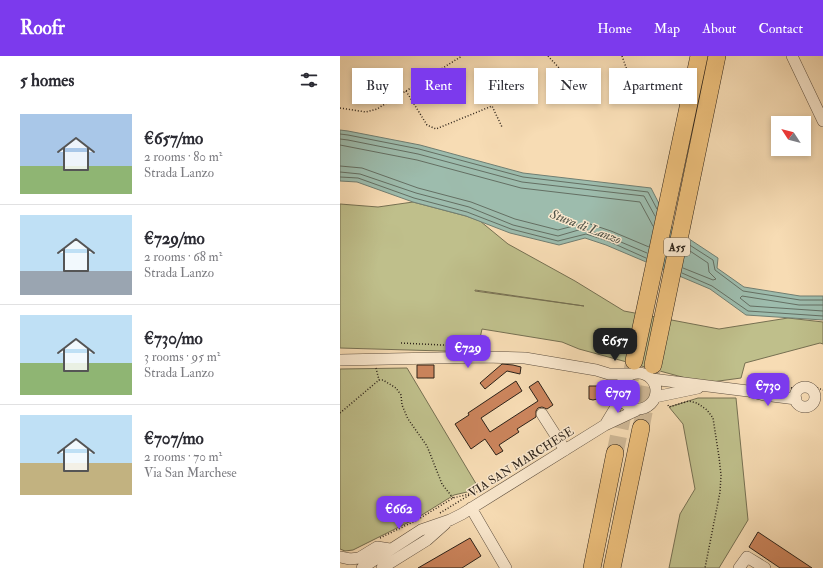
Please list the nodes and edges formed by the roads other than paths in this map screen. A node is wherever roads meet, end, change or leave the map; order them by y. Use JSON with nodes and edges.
{"nodes":[{"id":1,"x":699,"y":56,"type":"edge"},
{"id":2,"x":717,"y":56,"type":"edge"},
{"id":3,"x":792,"y":56,"type":"edge"},
{"id":4,"x":823,"y":121,"type":"edge"},
{"id":5,"x":340,"y":360,"type":"edge"},
{"id":6,"x":634,"y":362,"type":"junction"},
{"id":7,"x":653,"y":367,"type":"junction"},
{"id":8,"x":596,"y":370,"type":"junction"},
{"id":9,"x":707,"y":386,"type":"junction"},
{"id":10,"x":620,"y":390,"type":"junction"},
{"id":11,"x":797,"y":395,"type":"junction"},
{"id":12,"x":819,"y":395,"type":"edge"},
{"id":13,"x":659,"y":396,"type":"junction"},
{"id":14,"x":812,"y":404,"type":"junction"},
{"id":15,"x":823,"y":407,"type":"edge"},
{"id":16,"x":637,"y":410,"type":"junction"},
{"id":17,"x":542,"y":414,"type":"dead end"},
{"id":18,"x":605,"y":425,"type":"junction"},
{"id":19,"x":641,"y":428,"type":"tunnel mouth"},
{"id":20,"x":565,"y":450,"type":"junction"},
{"id":21,"x":615,"y":454,"type":"tunnel mouth"},
{"id":22,"x":474,"y":506,"type":"junction"},
{"id":23,"x":450,"y":520,"type":"junction"},
{"id":24,"x":390,"y":549,"type":"junction"},
{"id":25,"x":340,"y":557,"type":"edge"},
{"id":26,"x":362,"y":568,"type":"edge"},
{"id":27,"x":382,"y":568,"type":"edge"},
{"id":28,"x":506,"y":568,"type":"edge"},
{"id":29,"x":592,"y":568,"type":"edge"},
{"id":30,"x":612,"y":568,"type":"edge"},
{"id":31,"x":739,"y":568,"type":"edge"},
{"id":32,"x":765,"y":568,"type":"edge"}],
"edges":[{"from":1,"to":6,"type":"highway","number":"A55"},
{"from":2,"to":7,"type":"highway","number":"A55"},
{"from":3,"to":4,"type":"street"},
{"from":5,"to":8,"type":"street"},
{"from":6,"to":7,"type":"street"},
{"from":6,"to":8,"type":"street"},
{"from":6,"to":10,"type":"street","name":"VIA SAN MARCHESE"},
{"from":7,"to":9,"type":"street"},
{"from":7,"to":13,"type":"street"},
{"from":8,"to":10,"type":"street"},
{"from":9,"to":11,"type":"street"},
{"from":9,"to":13,"type":"street"},
{"from":10,"to":16,"type":"street"},
{"from":10,"to":18,"type":"street","name":"VIA SAN MARCHESE"},
{"from":11,"to":12,"type":"street"},
{"from":11,"to":14,"type":"street"},
{"from":12,"to":14,"type":"street"},
{"from":13,"to":16,"type":"street","name":"VIA SAN MARCHESE"},
{"from":14,"to":15,"type":"street"},
{"from":16,"to":18,"type":"street","name":"VIA SAN MARCHESE"},
{"from":17,"to":20,"type":"street"},
{"from":18,"to":20,"type":"street","name":"VIA SAN MARCHESE"},
{"from":19,"to":30,"type":"highway"},
{"from":20,"to":22,"type":"street","name":"VIA SAN MARCHESE"},
{"from":21,"to":29,"type":"highway"},
{"from":22,"to":23,"type":"street","name":"VIA SAN MARCHESE"},
{"from":22,"to":28,"type":"street"},
{"from":23,"to":24,"type":"street","name":"VIA SAN MARCHESE"},
{"from":23,"to":27,"type":"street","name":"VIA SAN MARCHESE"},
{"from":24,"to":25,"type":"street"},
{"from":24,"to":26,"type":"street","name":"VIA SAN MARCHESE"},
{"from":31,"to":32,"type":"street"}]}
